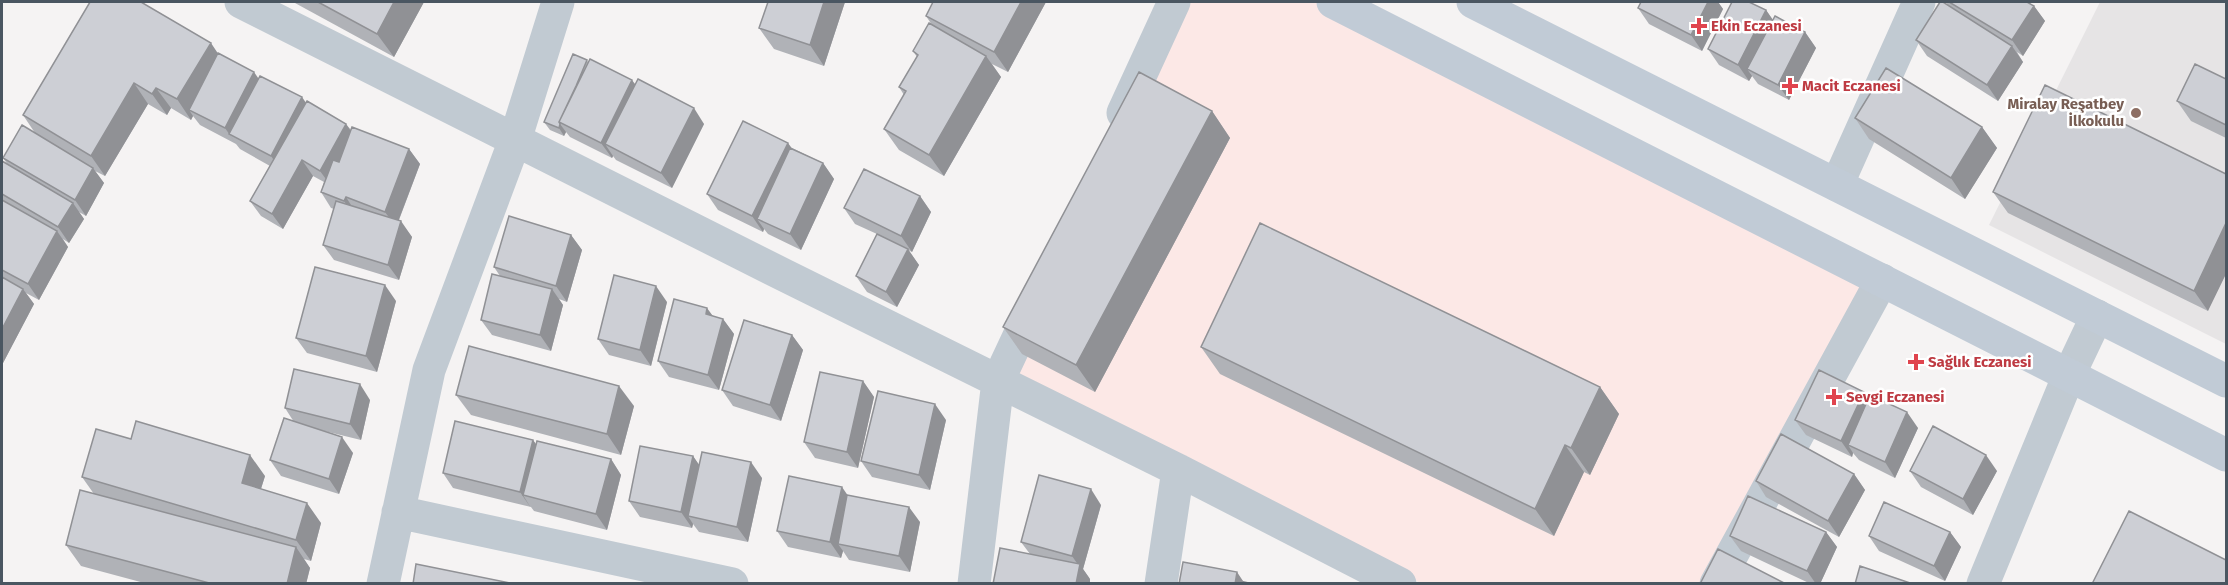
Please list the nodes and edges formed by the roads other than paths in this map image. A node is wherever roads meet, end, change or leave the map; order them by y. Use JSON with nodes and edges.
{"nodes":[{"id":1,"x":241,"y":2,"type":"edge"},
{"id":2,"x":558,"y":2,"type":"edge"},
{"id":3,"x":1174,"y":2,"type":"edge"},
{"id":4,"x":1333,"y":2,"type":"edge"},
{"id":5,"x":1473,"y":2,"type":"edge"},
{"id":6,"x":1919,"y":2,"type":"edge"},
{"id":7,"x":515,"y":140,"type":"junction"},
{"id":8,"x":1109,"y":142,"type":"edge"},
{"id":9,"x":1837,"y":185,"type":"junction"},
{"id":10,"x":1048,"y":273,"type":"edge"},
{"id":11,"x":1882,"y":280,"type":"junction"},
{"id":12,"x":2097,"y":316,"type":"junction"},
{"id":13,"x":2069,"y":375,"type":"junction"},
{"id":14,"x":998,"y":381,"type":"junction"},
{"id":15,"x":2226,"y":381,"type":"edge"},
{"id":16,"x":2226,"y":455,"type":"edge"},
{"id":17,"x":1178,"y":470,"type":"junction"},
{"id":18,"x":398,"y":512,"type":"junction"},
{"id":19,"x":383,"y":584,"type":"edge"},
{"id":20,"x":732,"y":584,"type":"edge"},
{"id":21,"x":974,"y":584,"type":"edge"},
{"id":22,"x":1161,"y":584,"type":"edge"},
{"id":23,"x":1400,"y":584,"type":"edge"},
{"id":24,"x":1716,"y":584,"type":"edge"},
{"id":25,"x":1983,"y":584,"type":"edge"}],
"edges":[{"from":1,"to":7,"type":"street"},
{"from":2,"to":7,"type":"street"},
{"from":3,"to":8,"type":"street"},
{"from":4,"to":11,"type":"street"},
{"from":5,"to":9,"type":"street"},
{"from":6,"to":9,"type":"street"},
{"from":7,"to":14,"type":"street"},
{"from":7,"to":18,"type":"street"},
{"from":9,"to":12,"type":"street"},
{"from":10,"to":14,"type":"street"},
{"from":11,"to":13,"type":"street"},
{"from":11,"to":24,"type":"street"},
{"from":12,"to":13,"type":"street"},
{"from":12,"to":15,"type":"street"},
{"from":13,"to":16,"type":"street"},
{"from":13,"to":25,"type":"street"},
{"from":14,"to":17,"type":"street"},
{"from":14,"to":21,"type":"street"},
{"from":17,"to":22,"type":"street"},
{"from":17,"to":23,"type":"street"},
{"from":18,"to":19,"type":"street"},
{"from":18,"to":20,"type":"street"}]}
